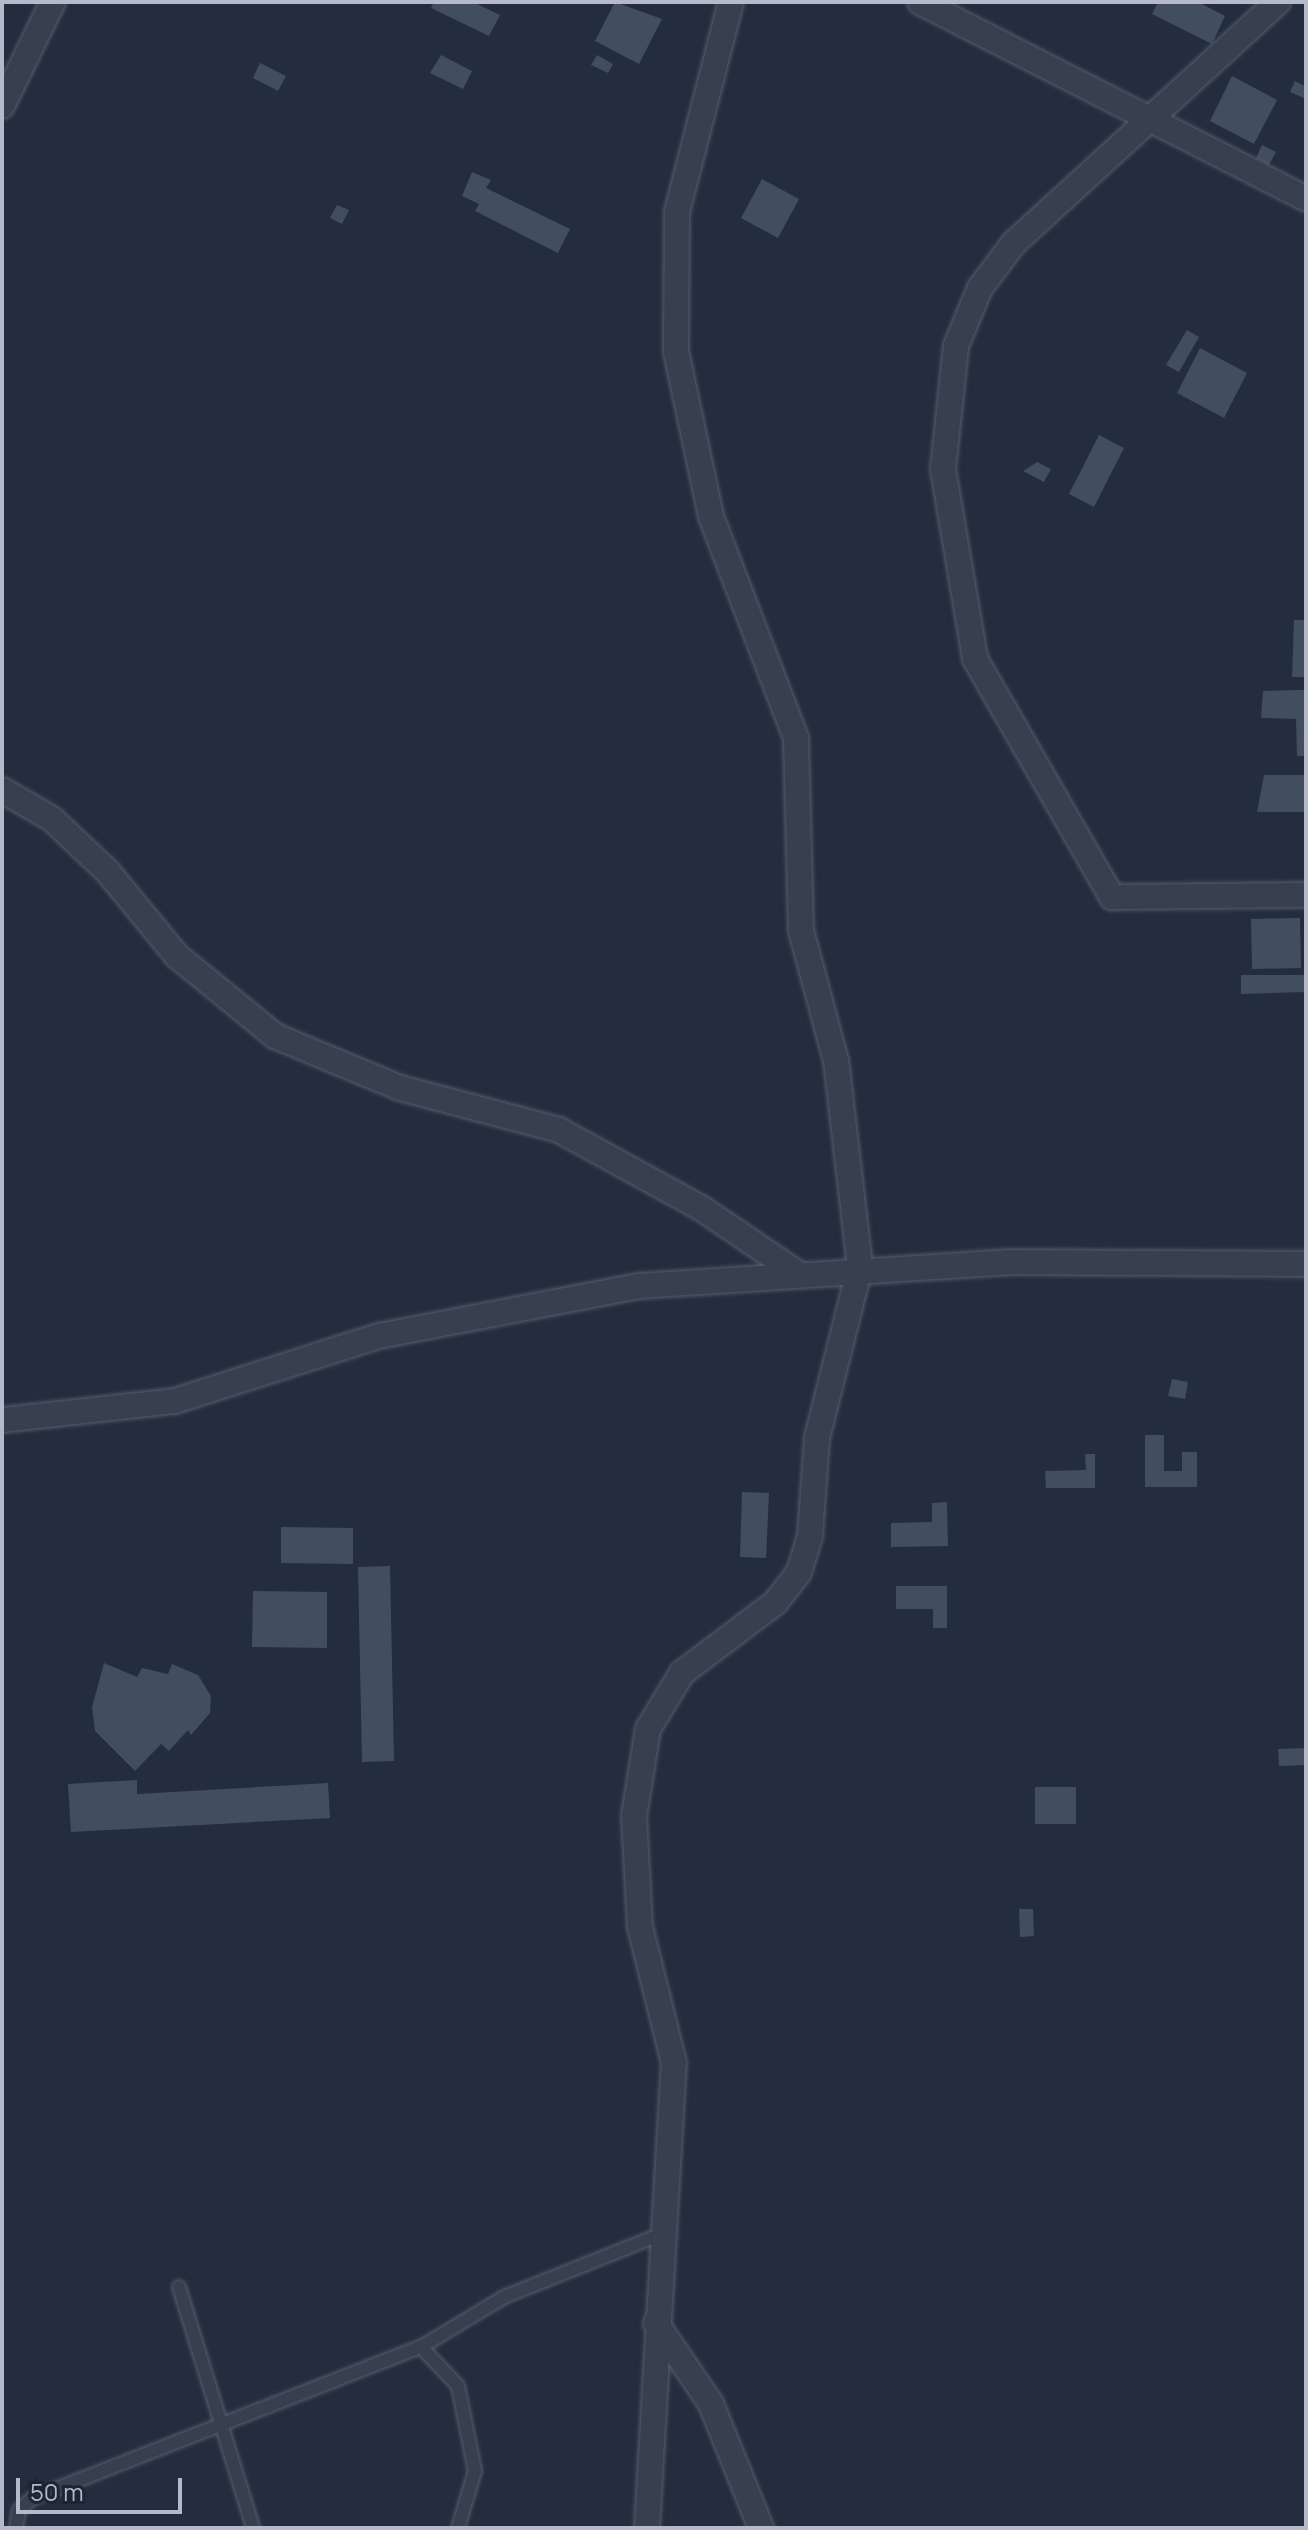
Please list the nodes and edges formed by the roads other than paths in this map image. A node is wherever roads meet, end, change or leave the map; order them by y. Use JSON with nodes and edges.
{"nodes":[{"id":1,"x":53,"y":2,"type":"edge"},
{"id":2,"x":731,"y":2,"type":"edge"},
{"id":3,"x":920,"y":2,"type":"edge"},
{"id":4,"x":1278,"y":2,"type":"edge"},
{"id":5,"x":2,"y":106,"type":"edge"},
{"id":6,"x":1145,"y":120,"type":"junction"},
{"id":7,"x":1306,"y":199,"type":"edge"},
{"id":8,"x":2,"y":790,"type":"edge"},
{"id":9,"x":1306,"y":895,"type":"edge"},
{"id":10,"x":1306,"y":1264,"type":"edge"},
{"id":11,"x":860,"y":1267,"type":"junction"},
{"id":12,"x":797,"y":1273,"type":"junction"},
{"id":13,"x":2,"y":1420,"type":"edge"},
{"id":14,"x":659,"y":2235,"type":"junction"},
{"id":15,"x":179,"y":2287,"type":"dead end"},
{"id":16,"x":656,"y":2323,"type":"junction"},
{"id":17,"x":421,"y":2347,"type":"junction"},
{"id":18,"x":217,"y":2429,"type":"junction"},
{"id":19,"x":16,"y":2528,"type":"edge"},
{"id":20,"x":253,"y":2528,"type":"edge"},
{"id":21,"x":458,"y":2528,"type":"edge"},
{"id":22,"x":647,"y":2528,"type":"edge"},
{"id":23,"x":761,"y":2528,"type":"edge"}],
"edges":[{"from":1,"to":5,"type":"street"},
{"from":2,"to":11,"type":"street"},
{"from":3,"to":6,"type":"street"},
{"from":4,"to":6,"type":"street"},
{"from":6,"to":7,"type":"street"},
{"from":6,"to":9,"type":"street"},
{"from":8,"to":12,"type":"street"},
{"from":10,"to":11,"type":"street"},
{"from":11,"to":12,"type":"street"},
{"from":11,"to":14,"type":"street"},
{"from":12,"to":13,"type":"street"},
{"from":14,"to":16,"type":"street"},
{"from":14,"to":17,"type":"lane"},
{"from":15,"to":18,"type":"lane"},
{"from":16,"to":22,"type":"street"},
{"from":16,"to":23,"type":"street"},
{"from":17,"to":18,"type":"lane"},
{"from":17,"to":21,"type":"lane"},
{"from":18,"to":19,"type":"lane"},
{"from":18,"to":20,"type":"lane"}]}
